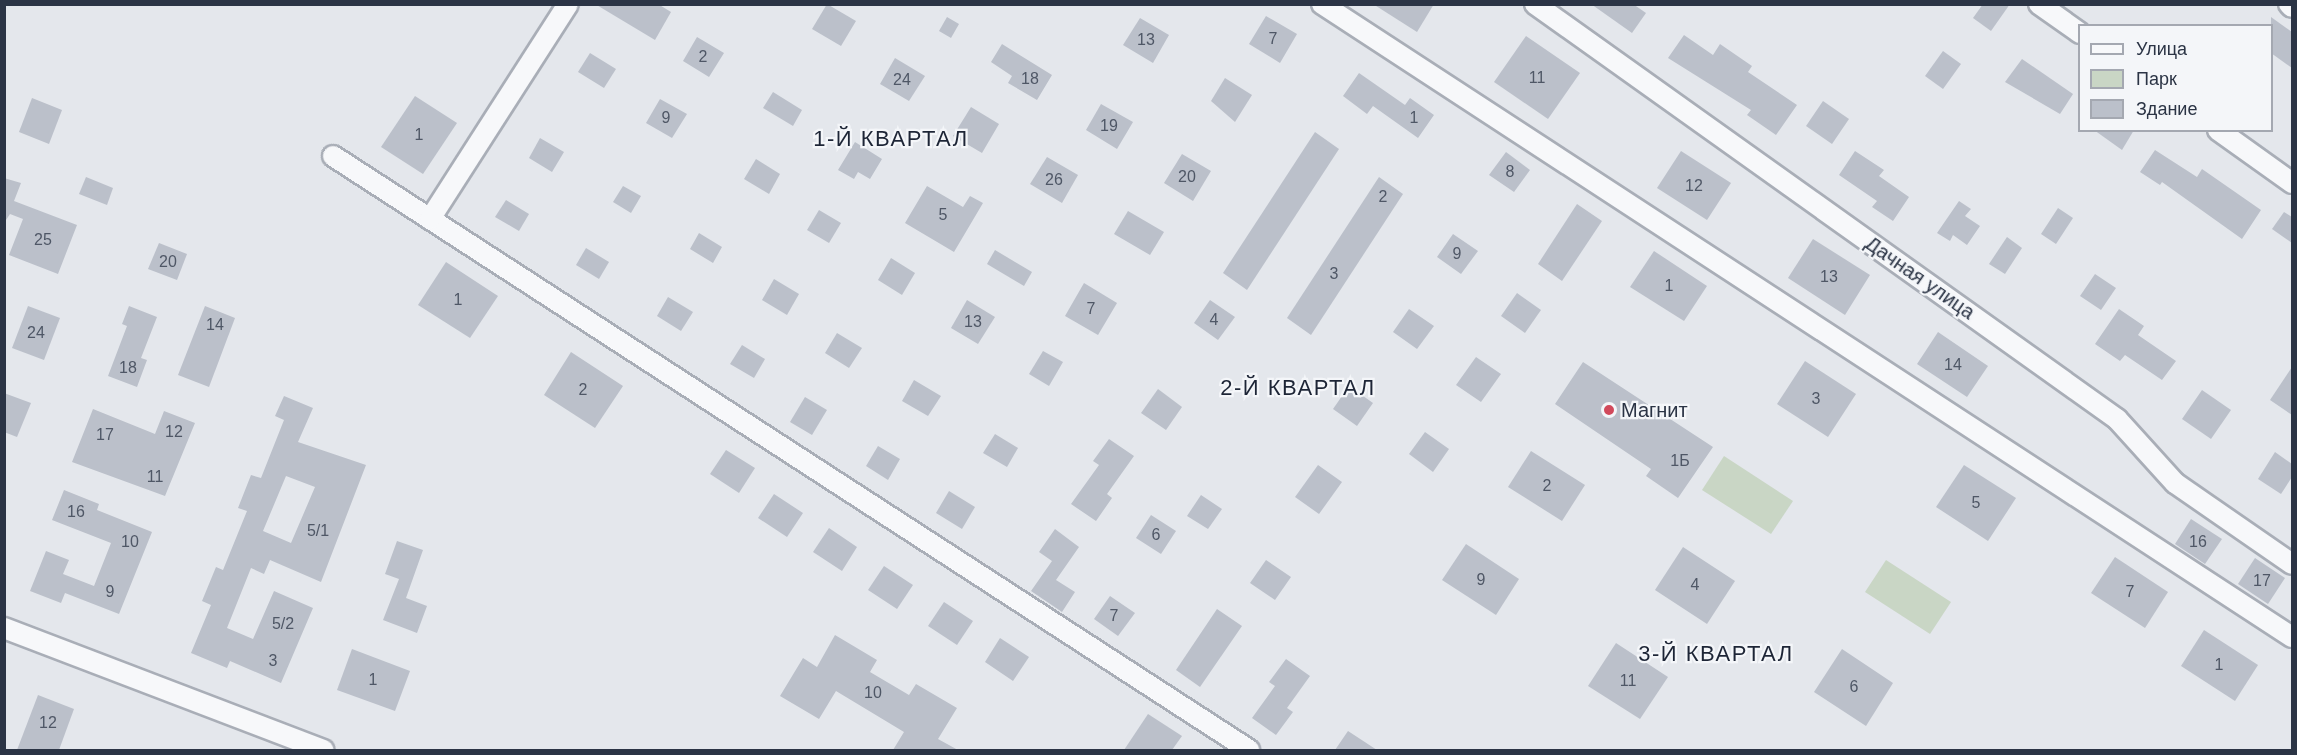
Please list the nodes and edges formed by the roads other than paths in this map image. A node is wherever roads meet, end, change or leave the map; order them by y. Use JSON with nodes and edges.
{"nodes":[{"id":1,"x":568,"y":4,"type":"edge"},
{"id":2,"x":1322,"y":4,"type":"edge"},
{"id":3,"x":1535,"y":4,"type":"edge"},
{"id":4,"x":2039,"y":4,"type":"edge"},
{"id":5,"x":2078,"y":32,"type":"edge"},
{"id":6,"x":2221,"y":132,"type":"edge"},
{"id":7,"x":333,"y":156,"type":"dead end"},
{"id":8,"x":2292,"y":183,"type":"edge"},
{"id":9,"x":430,"y":219,"type":"junction"},
{"id":10,"x":2292,"y":564,"type":"edge"},
{"id":11,"x":4,"y":628,"type":"edge"},
{"id":12,"x":2292,"y":637,"type":"edge"},
{"id":13,"x":323,"y":750,"type":"edge"},
{"id":14,"x":1250,"y":750,"type":"edge"}],
"edges":[{"from":1,"to":9,"type":"street"},
{"from":2,"to":12,"type":"street"},
{"from":3,"to":10,"type":"street","name":"Дачная улица"},
{"from":4,"to":5,"type":"street"},
{"from":6,"to":8,"type":"street"},
{"from":7,"to":9,"type":"street"},
{"from":9,"to":14,"type":"street"},
{"from":11,"to":13,"type":"street"}]}
